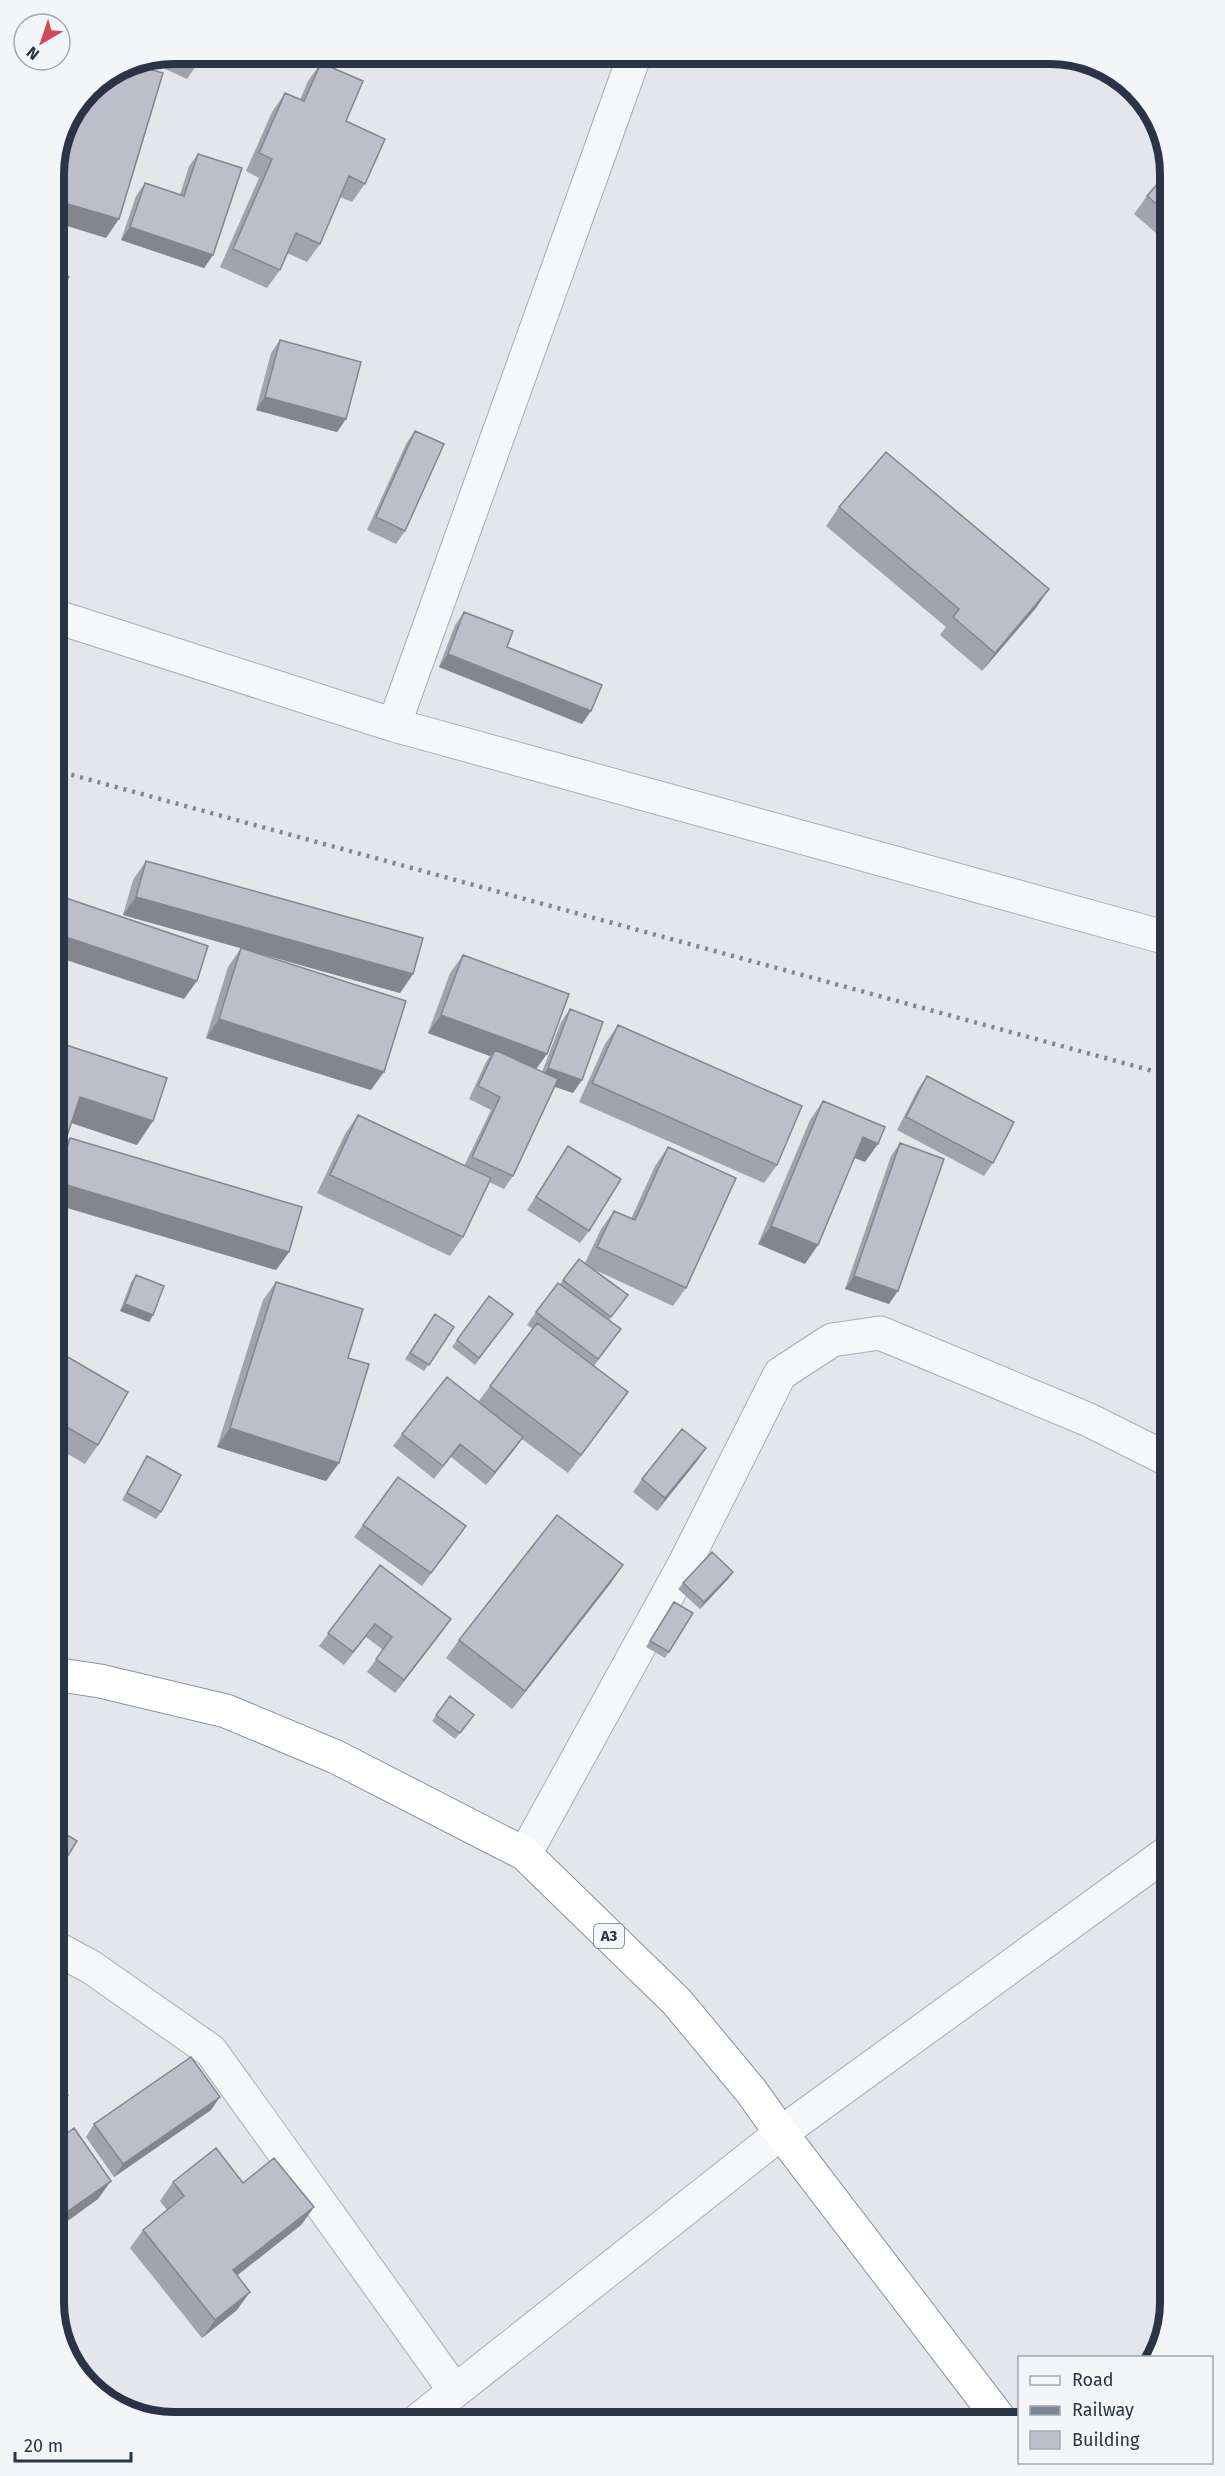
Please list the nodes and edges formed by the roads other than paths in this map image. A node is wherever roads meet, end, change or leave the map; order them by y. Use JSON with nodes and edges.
{"nodes":[{"id":1,"x":631,"y":65,"type":"edge"},
{"id":2,"x":65,"y":619,"type":"edge"},
{"id":3,"x":394,"y":725,"type":"junction"},
{"id":4,"x":1160,"y":936,"type":"edge"},
{"id":5,"x":1160,"y":1456,"type":"edge"},
{"id":6,"x":64,"y":1676,"type":"edge"},
{"id":7,"x":525,"y":1854,"type":"junction"},
{"id":8,"x":1160,"y":1858,"type":"edge"},
{"id":9,"x":64,"y":1952,"type":"edge"},
{"id":10,"x":781,"y":2133,"type":"junction"},
{"id":11,"x":455,"y":2391,"type":"junction"},
{"id":12,"x":429,"y":2411,"type":"edge"},
{"id":13,"x":994,"y":2412,"type":"edge"}],
"edges":[{"from":1,"to":3,"type":"street"},
{"from":2,"to":3,"type":"street"},
{"from":3,"to":4,"type":"street"},
{"from":5,"to":7,"type":"street"},
{"from":6,"to":7,"type":"highway","number":"A3"},
{"from":7,"to":10,"type":"highway","number":"A3"},
{"from":8,"to":10,"type":"street"},
{"from":9,"to":11,"type":"street"},
{"from":10,"to":11,"type":"street"},
{"from":10,"to":13,"type":"highway","number":"A3"},
{"from":11,"to":12,"type":"street"}]}
